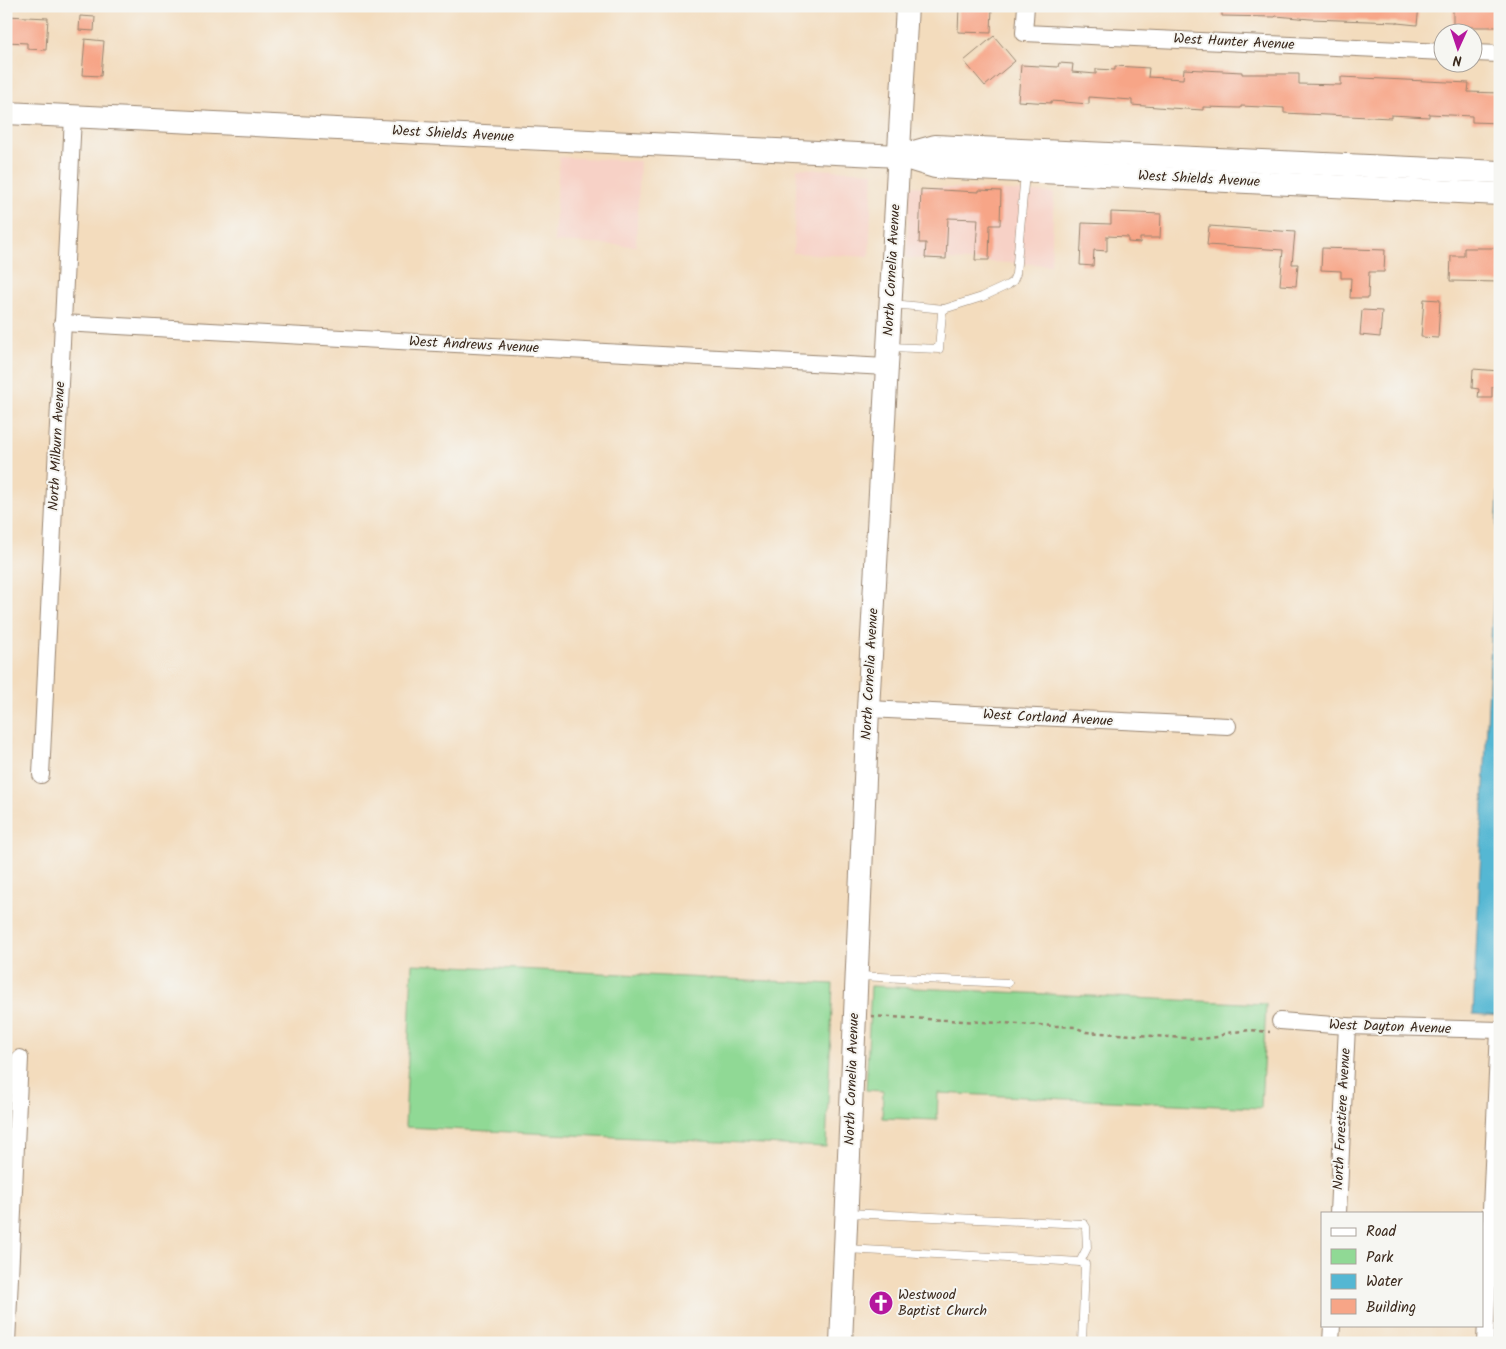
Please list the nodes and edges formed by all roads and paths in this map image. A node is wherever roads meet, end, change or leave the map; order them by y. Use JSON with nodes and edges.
{"nodes":[{"id":1,"x":907,"y":6,"type":"edge"},
{"id":2,"x":1026,"y":6,"type":"edge"},
{"id":3,"x":1434,"y":52,"type":"edge"},
{"id":4,"x":1484,"y":53,"type":"edge"},
{"id":5,"x":1500,"y":54,"type":"edge"},
{"id":6,"x":6,"y":113,"type":"edge"},
{"id":7,"x":73,"y":116,"type":"junction"},
{"id":8,"x":899,"y":156,"type":"junction"},
{"id":9,"x":1025,"y":171,"type":"junction"},
{"id":10,"x":1500,"y":172,"type":"edge"},
{"id":11,"x":1500,"y":194,"type":"edge"},
{"id":12,"x":890,"y":303,"type":"junction"},
{"id":13,"x":944,"y":309,"type":"junction"},
{"id":14,"x":62,"y":323,"type":"junction"},
{"id":15,"x":887,"y":357,"type":"junction"},
{"id":16,"x":868,"y":709,"type":"junction"},
{"id":17,"x":1228,"y":726,"type":"dead end"},
{"id":18,"x":42,"y":776,"type":"dead end"},
{"id":19,"x":856,"y":976,"type":"junction"},
{"id":20,"x":1008,"y":983,"type":"dead end"},
{"id":21,"x":855,"y":1015,"type":"junction"},
{"id":22,"x":1280,"y":1021,"type":"joint"},
{"id":23,"x":1346,"y":1026,"type":"junction"},
{"id":24,"x":1499,"y":1030,"type":"edge"},
{"id":25,"x":20,"y":1058,"type":"dead end"},
{"id":26,"x":12,"y":1114,"type":"edge"},
{"id":27,"x":1338,"y":1212,"type":"edge"},
{"id":28,"x":846,"y":1213,"type":"junction"},
{"id":29,"x":845,"y":1249,"type":"junction"},
{"id":30,"x":1080,"y":1262,"type":"junction"},
{"id":31,"x":1332,"y":1326,"type":"edge"},
{"id":32,"x":7,"y":1343,"type":"edge"},
{"id":33,"x":841,"y":1343,"type":"edge"},
{"id":34,"x":1082,"y":1343,"type":"edge"},
{"id":35,"x":1332,"y":1343,"type":"edge"},
{"id":36,"x":1485,"y":1343,"type":"edge"}],
"edges":[{"from":1,"to":8,"type":"street","name":"North Cornelia Avenue"},
{"from":2,"to":3,"type":"street","name":"West Hunter Avenue"},
{"from":4,"to":5,"type":"street"},
{"from":6,"to":7,"type":"street","name":"West Shields Avenue"},
{"from":7,"to":8,"type":"street","name":"West Shields Avenue"},
{"from":7,"to":14,"type":"street","name":"North Milburn Avenue"},
{"from":8,"to":9,"type":"street","name":"West Shields Avenue"},
{"from":8,"to":10,"type":"street","name":"West Shields Avenue"},
{"from":8,"to":12,"type":"street","name":"North Cornelia Avenue"},
{"from":9,"to":11,"type":"street","name":"West Shields Avenue"},
{"from":9,"to":13,"type":"lane"},
{"from":12,"to":13,"type":"lane"},
{"from":12,"to":15,"type":"street","name":"North Cornelia Avenue"},
{"from":13,"to":15,"type":"lane"},
{"from":14,"to":15,"type":"street","name":"West Andrews Avenue"},
{"from":14,"to":18,"type":"street","name":"North Milburn Avenue"},
{"from":15,"to":16,"type":"street","name":"North Cornelia Avenue"},
{"from":16,"to":17,"type":"street","name":"West Cortland Avenue"},
{"from":16,"to":19,"type":"street","name":"North Cornelia Avenue"},
{"from":19,"to":20,"type":"lane"},
{"from":19,"to":21,"type":"street","name":"North Cornelia Avenue"},
{"from":21,"to":22,"type":"path"},
{"from":21,"to":28,"type":"street","name":"North Cornelia Avenue"},
{"from":22,"to":23,"type":"street","name":"West Dayton Avenue"},
{"from":23,"to":24,"type":"street","name":"West Dayton Avenue"},
{"from":23,"to":27,"type":"street","name":"North Forestiere Avenue"},
{"from":24,"to":36,"type":"street"},
{"from":25,"to":26,"type":"street"},
{"from":26,"to":32,"type":"street"},
{"from":28,"to":29,"type":"street","name":"North Cornelia Avenue"},
{"from":28,"to":30,"type":"lane"},
{"from":29,"to":30,"type":"lane"},
{"from":29,"to":33,"type":"street","name":"North Cornelia Avenue"},
{"from":30,"to":34,"type":"lane"},
{"from":31,"to":35,"type":"street"}]}
